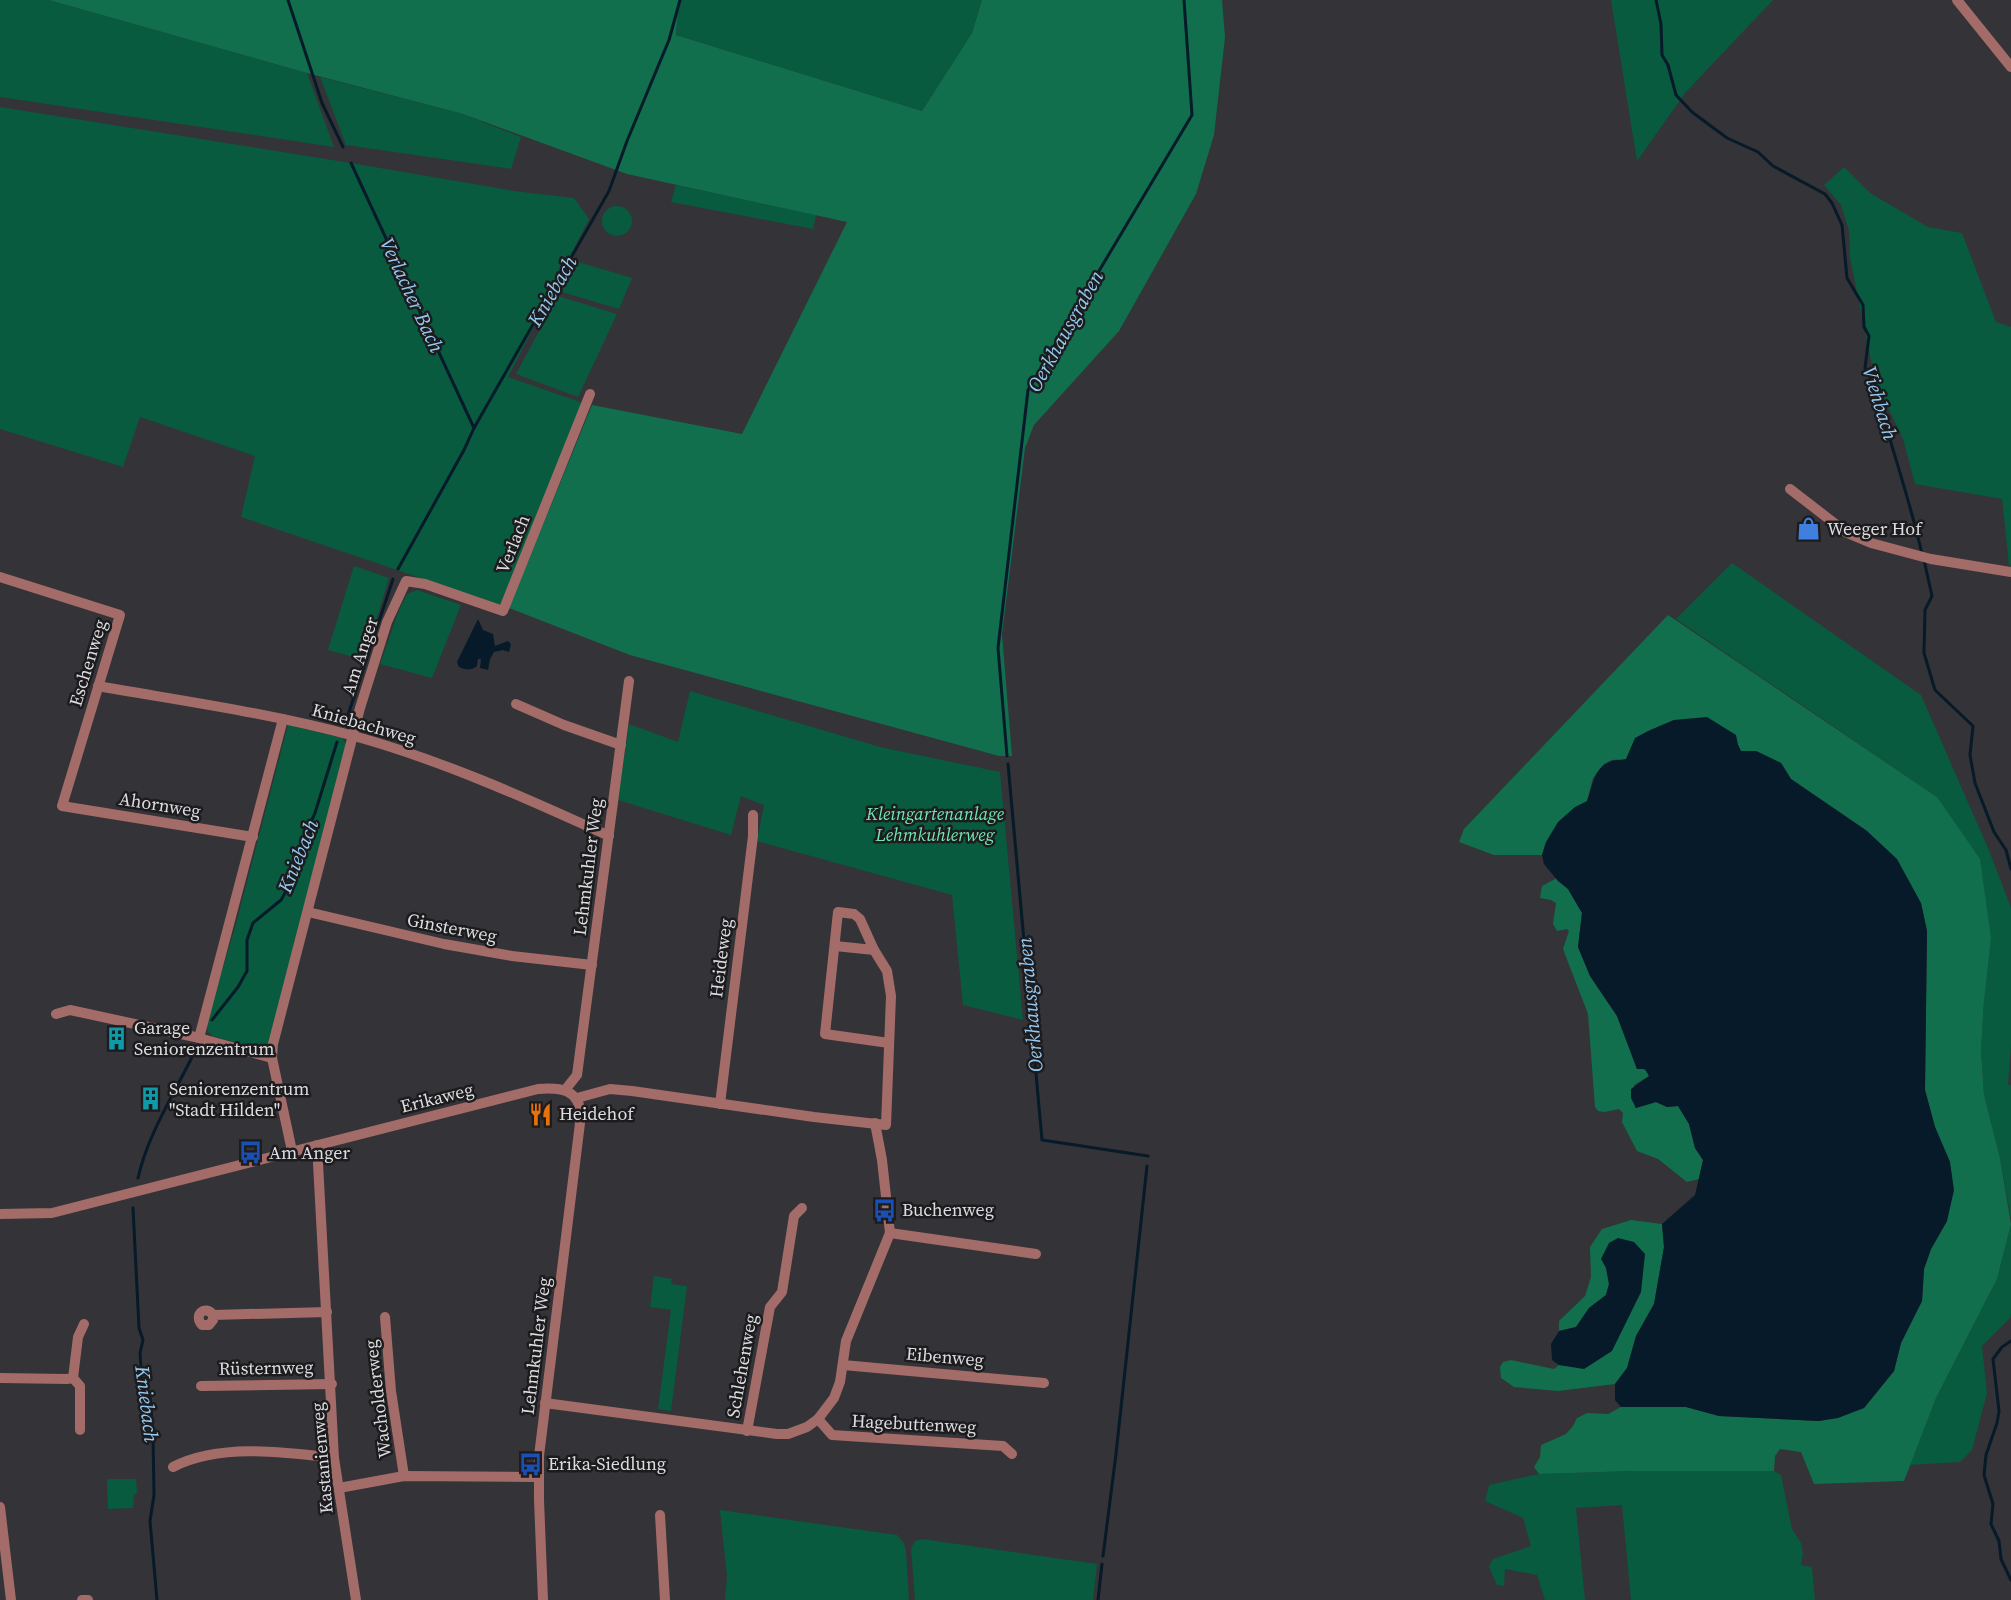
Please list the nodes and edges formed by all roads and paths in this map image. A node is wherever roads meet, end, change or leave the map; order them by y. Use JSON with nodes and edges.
{"nodes":[{"id":1,"x":1957,"y":0,"type":"edge"},
{"id":2,"x":2011,"y":67,"type":"edge"},
{"id":3,"x":590,"y":394,"type":"dead end"},
{"id":4,"x":1790,"y":489,"type":"dead end"},
{"id":5,"x":2011,"y":572,"type":"edge"},
{"id":6,"x":0,"y":577,"type":"edge"},
{"id":7,"x":406,"y":581,"type":"joint"},
{"id":8,"x":629,"y":681,"type":"dead end"},
{"id":9,"x":98,"y":686,"type":"junction"},
{"id":10,"x":516,"y":704,"type":"dead end"},
{"id":11,"x":284,"y":719,"type":"junction"},
{"id":12,"x":353,"y":735,"type":"junction"},
{"id":13,"x":621,"y":745,"type":"junction"},
{"id":14,"x":62,"y":806,"type":"joint"},
{"id":15,"x":753,"y":815,"type":"dead end"},
{"id":16,"x":609,"y":836,"type":"junction"},
{"id":17,"x":253,"y":837,"type":"junction"},
{"id":18,"x":308,"y":912,"type":"junction"},
{"id":19,"x":835,"y":946,"type":"junction"},
{"id":20,"x":874,"y":950,"type":"junction"},
{"id":21,"x":592,"y":965,"type":"junction"},
{"id":22,"x":56,"y":1014,"type":"dead end"},
{"id":23,"x":199,"y":1038,"type":"junction"},
{"id":24,"x":889,"y":1044,"type":"junction"},
{"id":25,"x":272,"y":1058,"type":"junction"},
{"id":26,"x":565,"y":1090,"type":"junction"},
{"id":27,"x":577,"y":1098,"type":"junction"},
{"id":28,"x":720,"y":1104,"type":"junction"},
{"id":29,"x":880,"y":1124,"type":"junction"},
{"id":30,"x":317,"y":1145,"type":"junction"},
{"id":31,"x":292,"y":1151,"type":"junction"},
{"id":32,"x":802,"y":1208,"type":"dead end"},
{"id":33,"x":0,"y":1214,"type":"edge"},
{"id":34,"x":890,"y":1233,"type":"junction"},
{"id":35,"x":1036,"y":1254,"type":"dead end"},
{"id":36,"x":327,"y":1312,"type":"junction"},
{"id":37,"x":213,"y":1315,"type":"dead end"},
{"id":38,"x":385,"y":1317,"type":"dead end"},
{"id":39,"x":84,"y":1324,"type":"dead end"},
{"id":40,"x":843,"y":1365,"type":"junction"},
{"id":41,"x":0,"y":1378,"type":"edge"},
{"id":42,"x":73,"y":1378,"type":"junction"},
{"id":43,"x":1044,"y":1383,"type":"dead end"},
{"id":44,"x":332,"y":1384,"type":"junction"},
{"id":45,"x":201,"y":1386,"type":"dead end"},
{"id":46,"x":545,"y":1403,"type":"junction"},
{"id":47,"x":818,"y":1419,"type":"junction"},
{"id":48,"x":80,"y":1430,"type":"dead end"},
{"id":49,"x":747,"y":1431,"type":"junction"},
{"id":50,"x":1012,"y":1454,"type":"dead end"},
{"id":51,"x":334,"y":1458,"type":"junction"},
{"id":52,"x":173,"y":1467,"type":"dead end"},
{"id":53,"x":404,"y":1476,"type":"junction"},
{"id":54,"x":538,"y":1477,"type":"junction"},
{"id":55,"x":339,"y":1488,"type":"junction"},
{"id":56,"x":0,"y":1507,"type":"edge"},
{"id":57,"x":660,"y":1515,"type":"dead end"},
{"id":58,"x":11,"y":1600,"type":"edge"},
{"id":59,"x":82,"y":1600,"type":"edge"},
{"id":60,"x":88,"y":1600,"type":"edge"},
{"id":61,"x":356,"y":1600,"type":"edge"},
{"id":62,"x":543,"y":1600,"type":"edge"},
{"id":63,"x":665,"y":1600,"type":"edge"}],
"edges":[{"from":1,"to":2,"type":"street"},
{"from":3,"to":7,"type":"street","name":"Verlach"},
{"from":4,"to":5,"type":"street"},
{"from":6,"to":9,"type":"street","name":"Eschenweg"},
{"from":7,"to":12,"type":"street","name":"Am Anger"},
{"from":8,"to":13,"type":"street","name":"Lehmkuhler Weg"},
{"from":9,"to":11,"type":"street","name":"Kniebachweg"},
{"from":9,"to":14,"type":"street","name":"Eschenweg"},
{"from":10,"to":13,"type":"street"},
{"from":11,"to":12,"type":"street","name":"Kniebachweg"},
{"from":11,"to":17,"type":"street"},
{"from":12,"to":16,"type":"street","name":"Kniebachweg"},
{"from":12,"to":18,"type":"street","name":"Am Anger"},
{"from":13,"to":16,"type":"street","name":"Lehmkuhler Weg"},
{"from":14,"to":17,"type":"street","name":"Ahornweg"},
{"from":15,"to":28,"type":"street","name":"Heideweg"},
{"from":16,"to":21,"type":"street","name":"Lehmkuhler Weg"},
{"from":17,"to":23,"type":"street"},
{"from":18,"to":21,"type":"street","name":"Ginsterweg"},
{"from":18,"to":25,"type":"street","name":"Am Anger"},
{"from":19,"to":20,"type":"street"},
{"from":19,"to":20,"type":"street"},
{"from":19,"to":24,"type":"street"},
{"from":20,"to":24,"type":"street"},
{"from":21,"to":26,"type":"street","name":"Lehmkuhler Weg"},
{"from":22,"to":23,"type":"street"},
{"from":23,"to":25,"type":"street"},
{"from":24,"to":29,"type":"street"},
{"from":25,"to":31,"type":"street","name":"Am Anger"},
{"from":26,"to":27,"type":"street"},
{"from":26,"to":30,"type":"street","name":"Erikaweg"},
{"from":27,"to":28,"type":"street"},
{"from":27,"to":46,"type":"street","name":"Lehmkuhler Weg"},
{"from":28,"to":29,"type":"street"},
{"from":29,"to":34,"type":"street"},
{"from":30,"to":31,"type":"street","name":"Erikaweg"},
{"from":30,"to":36,"type":"street","name":"Kastanienweg"},
{"from":31,"to":33,"type":"street","name":"Erikaweg"},
{"from":32,"to":49,"type":"street","name":"Schlehenweg"},
{"from":34,"to":35,"type":"street"},
{"from":34,"to":40,"type":"street"},
{"from":36,"to":37,"type":"street"},
{"from":36,"to":44,"type":"street","name":"Kastanienweg"},
{"from":38,"to":53,"type":"street","name":"Wacholderweg"},
{"from":39,"to":42,"type":"street"},
{"from":40,"to":43,"type":"street","name":"Eibenweg"},
{"from":40,"to":47,"type":"street"},
{"from":41,"to":42,"type":"street"},
{"from":42,"to":48,"type":"street"},
{"from":44,"to":45,"type":"street","name":"Rüsternweg"},
{"from":44,"to":51,"type":"street","name":"Kastanienweg"},
{"from":46,"to":49,"type":"street"},
{"from":46,"to":54,"type":"street","name":"Lehmkuhler Weg"},
{"from":47,"to":49,"type":"street"},
{"from":47,"to":50,"type":"street","name":"Hagebuttenweg"},
{"from":51,"to":52,"type":"street"},
{"from":51,"to":55,"type":"street","name":"Kastanienweg"},
{"from":53,"to":54,"type":"street"},
{"from":53,"to":55,"type":"street"},
{"from":54,"to":62,"type":"street","name":"Lehmkuhler Weg"},
{"from":55,"to":61,"type":"street","name":"Kastanienweg"},
{"from":56,"to":58,"type":"street"},
{"from":57,"to":63,"type":"street"},
{"from":59,"to":60,"type":"street"}]}
